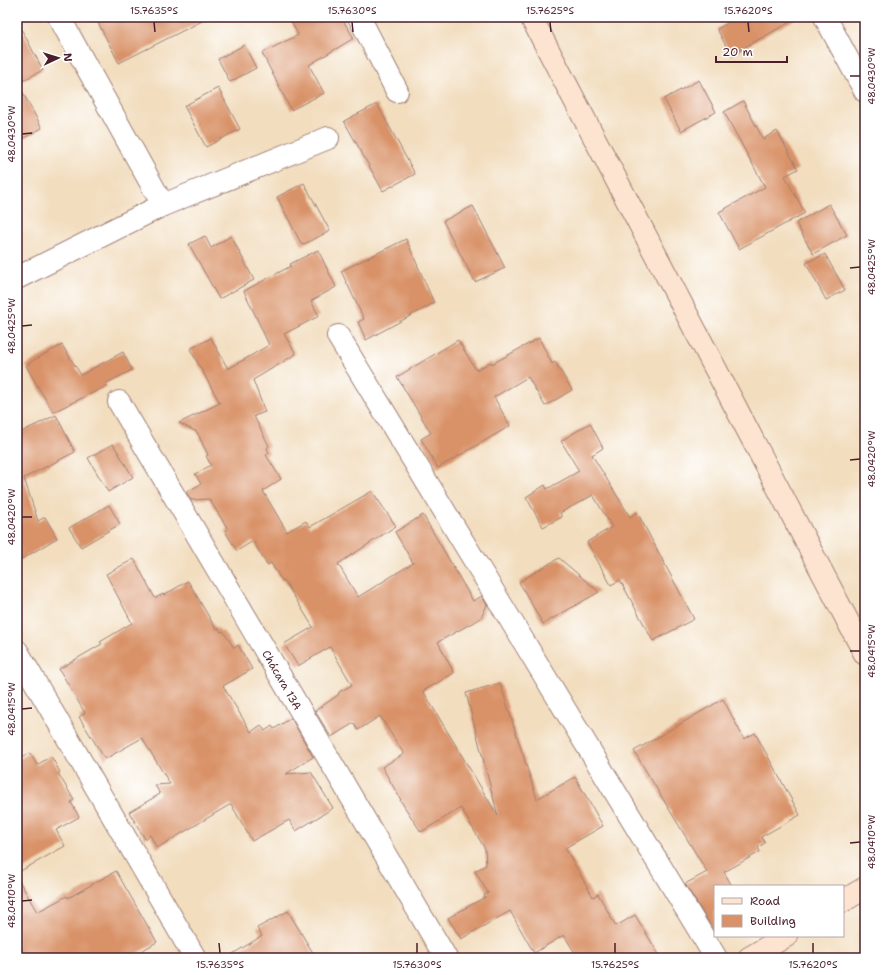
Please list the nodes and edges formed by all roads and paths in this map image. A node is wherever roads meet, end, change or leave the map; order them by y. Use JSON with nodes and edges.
{"nodes":[{"id":1,"x":59,"y":17,"type":"edge"},
{"id":2,"x":359,"y":17,"type":"edge"},
{"id":3,"x":531,"y":17,"type":"edge"},
{"id":4,"x":825,"y":17,"type":"edge"},
{"id":5,"x":397,"y":91,"type":"dead end"},
{"id":6,"x":865,"y":91,"type":"edge"},
{"id":7,"x":328,"y":138,"type":"dead end"},
{"id":8,"x":163,"y":205,"type":"junction"},
{"id":9,"x":17,"y":278,"type":"edge"},
{"id":10,"x":338,"y":336,"type":"dead end"},
{"id":11,"x":118,"y":402,"type":"dead end"},
{"id":12,"x":17,"y":651,"type":"edge"},
{"id":13,"x":865,"y":654,"type":"edge"},
{"id":14,"x":865,"y":889,"type":"edge"},
{"id":15,"x":844,"y":900,"type":"edge"},
{"id":16,"x":784,"y":937,"type":"edge"},
{"id":17,"x":194,"y":958,"type":"edge"},
{"id":18,"x":446,"y":958,"type":"edge"},
{"id":19,"x":716,"y":958,"type":"edge"},
{"id":20,"x":749,"y":958,"type":"edge"}],
"edges":[{"from":1,"to":8,"type":"street"},
{"from":2,"to":5,"type":"street"},
{"from":3,"to":13,"type":"street"},
{"from":4,"to":6,"type":"street"},
{"from":7,"to":8,"type":"street"},
{"from":8,"to":9,"type":"street"},
{"from":10,"to":19,"type":"street"},
{"from":11,"to":18,"type":"street","name":"Chácara 13A"},
{"from":12,"to":17,"type":"street"},
{"from":14,"to":15,"type":"street"},
{"from":16,"to":20,"type":"street"}]}
